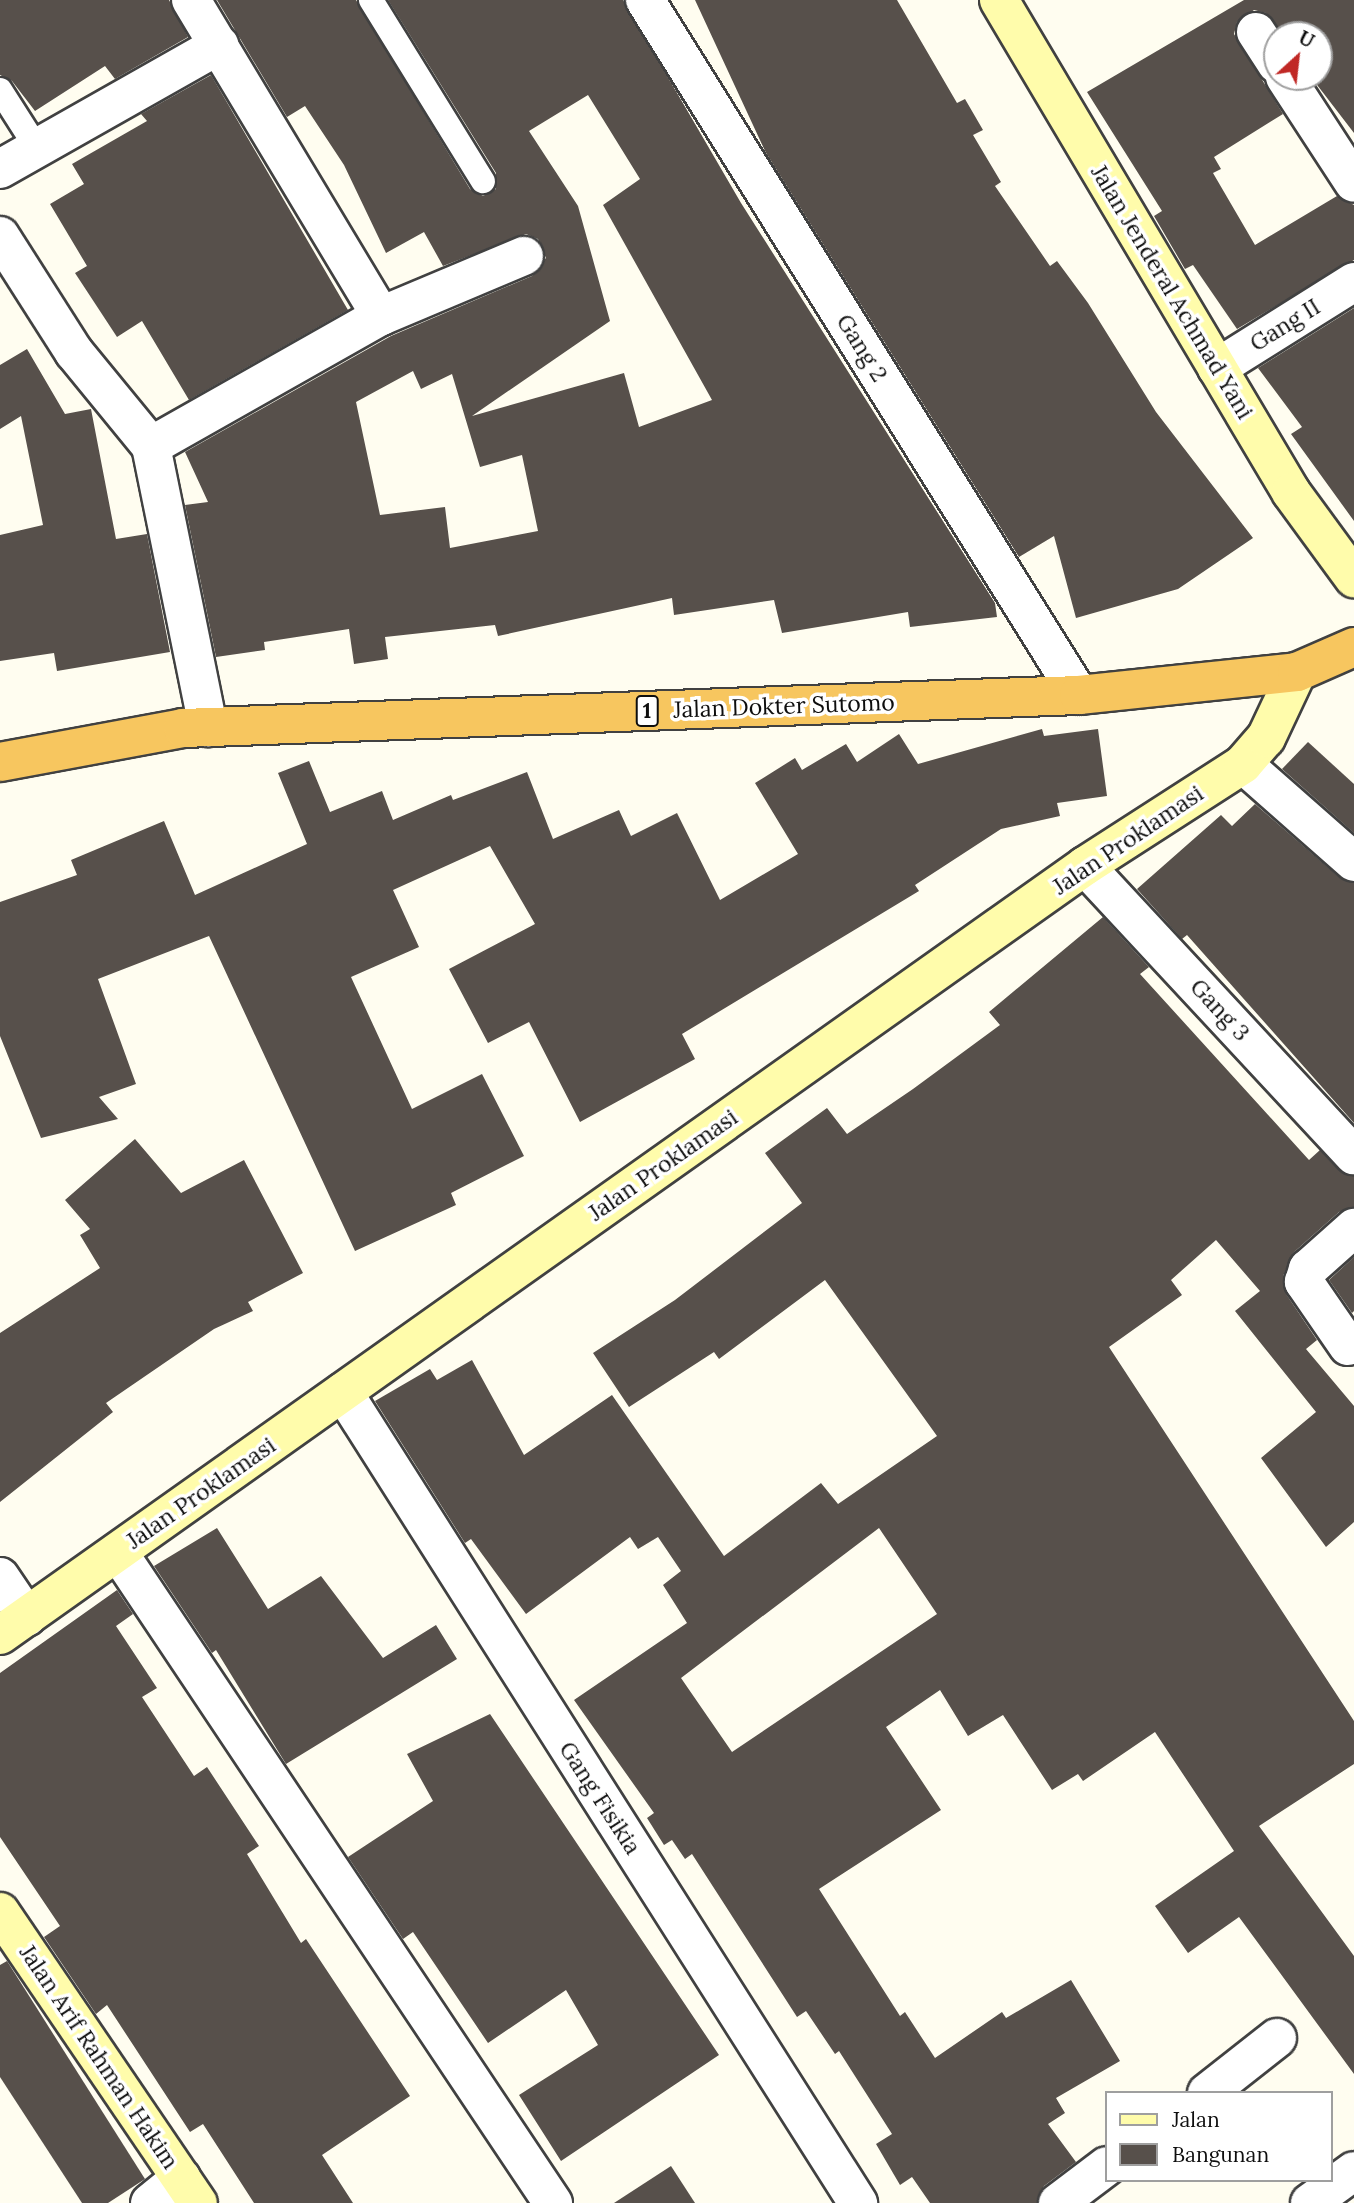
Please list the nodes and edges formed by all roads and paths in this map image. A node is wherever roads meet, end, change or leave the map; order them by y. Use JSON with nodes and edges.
{"nodes":[{"id":1,"x":191,"y":0,"type":"edge"},
{"id":2,"x":371,"y":0,"type":"edge"},
{"id":3,"x":645,"y":0,"type":"edge"},
{"id":4,"x":999,"y":0,"type":"edge"},
{"id":5,"x":1256,"y":32,"type":"dead end"},
{"id":6,"x":1263,"y":43,"type":"edge"},
{"id":7,"x":219,"y":45,"type":"junction"},
{"id":8,"x":0,"y":90,"type":"edge"},
{"id":9,"x":1294,"y":91,"type":"edge"},
{"id":10,"x":37,"y":148,"type":"junction"},
{"id":11,"x":0,"y":169,"type":"edge"},
{"id":12,"x":483,"y":181,"type":"dead end"},
{"id":13,"x":1354,"y":183,"type":"edge"},
{"id":14,"x":0,"y":236,"type":"edge"},
{"id":15,"x":524,"y":256,"type":"dead end"},
{"id":16,"x":1354,"y":282,"type":"edge"},
{"id":17,"x":381,"y":316,"type":"junction"},
{"id":18,"x":1217,"y":368,"type":"junction"},
{"id":19,"x":151,"y":446,"type":"junction"},
{"id":20,"x":1354,"y":578,"type":"edge"},
{"id":21,"x":1354,"y":647,"type":"edge"},
{"id":22,"x":1297,"y":672,"type":"junction"},
{"id":23,"x":1079,"y":695,"type":"junction"},
{"id":24,"x":208,"y":727,"type":"junction"},
{"id":25,"x":0,"y":762,"type":"edge"},
{"id":26,"x":1243,"y":764,"type":"junction"},
{"id":27,"x":1354,"y":862,"type":"edge"},
{"id":28,"x":1085,"y":866,"type":"junction"},
{"id":29,"x":1354,"y":1155,"type":"edge"},
{"id":30,"x":1354,"y":1228,"type":"edge"},
{"id":31,"x":1348,"y":1346,"type":"dead end"},
{"id":32,"x":343,"y":1392,"type":"junction"},
{"id":33,"x":118,"y":1552,"type":"junction"},
{"id":34,"x":0,"y":1577,"type":"edge"},
{"id":35,"x":13,"y":1626,"type":"edge"},
{"id":36,"x":0,"y":1912,"type":"edge"},
{"id":37,"x":1277,"y":2038,"type":"dead end"},
{"id":38,"x":1210,"y":2091,"type":"edge"},
{"id":39,"x":1106,"y":2167,"type":"edge"},
{"id":40,"x":1354,"y":2171,"type":"edge"},
{"id":41,"x":189,"y":2191,"type":"edge"},
{"id":42,"x":150,"y":2203,"type":"edge"},
{"id":43,"x":553,"y":2203,"type":"edge"},
{"id":44,"x":858,"y":2203,"type":"edge"},
{"id":45,"x":1058,"y":2203,"type":"edge"},
{"id":46,"x":1310,"y":2203,"type":"edge"}],
"edges":[{"from":1,"to":7,"type":"street"},
{"from":2,"to":12,"type":"lane"},
{"from":3,"to":23,"type":"street","name":"Gang 2"},
{"from":4,"to":18,"type":"main road","name":"Jalan Jenderal Achmad Yani"},
{"from":5,"to":6,"type":"street"},
{"from":7,"to":10,"type":"street"},
{"from":7,"to":17,"type":"street"},
{"from":8,"to":10,"type":"lane"},
{"from":9,"to":13,"type":"street"},
{"from":10,"to":11,"type":"street"},
{"from":14,"to":19,"type":"street"},
{"from":15,"to":17,"type":"street"},
{"from":16,"to":18,"type":"street","name":"Gang II"},
{"from":17,"to":19,"type":"street"},
{"from":18,"to":20,"type":"main road","name":"Jalan Jenderal Achmad Yani"},
{"from":19,"to":24,"type":"street"},
{"from":21,"to":22,"type":"highway","name":"Jalan Dokter Sutomo","number":"1"},
{"from":22,"to":23,"type":"highway","name":"Jalan Dokter Sutomo","number":"1"},
{"from":22,"to":26,"type":"main road","name":"Jalan Proklamasi"},
{"from":23,"to":24,"type":"highway","name":"Jalan Dokter Sutomo","number":"1"},
{"from":24,"to":25,"type":"highway","name":"Jalan Dokter Sutomo","number":"1"},
{"from":26,"to":27,"type":"street"},
{"from":26,"to":28,"type":"main road","name":"Jalan Proklamasi"},
{"from":28,"to":29,"type":"street","name":"Gang 3"},
{"from":28,"to":32,"type":"main road","name":"Jalan Proklamasi"},
{"from":30,"to":31,"type":"street"},
{"from":32,"to":33,"type":"main road","name":"Jalan Proklamasi"},
{"from":32,"to":44,"type":"street","name":"Gang Fisikia"},
{"from":33,"to":35,"type":"main road","name":"Jalan Proklamasi"},
{"from":33,"to":43,"type":"street"},
{"from":34,"to":35,"type":"street"},
{"from":36,"to":41,"type":"main road","name":"Jalan Arif Rahman Hakim"},
{"from":37,"to":38,"type":"street"},
{"from":39,"to":45,"type":"street"},
{"from":40,"to":46,"type":"street"},
{"from":41,"to":42,"type":"street"}]}
